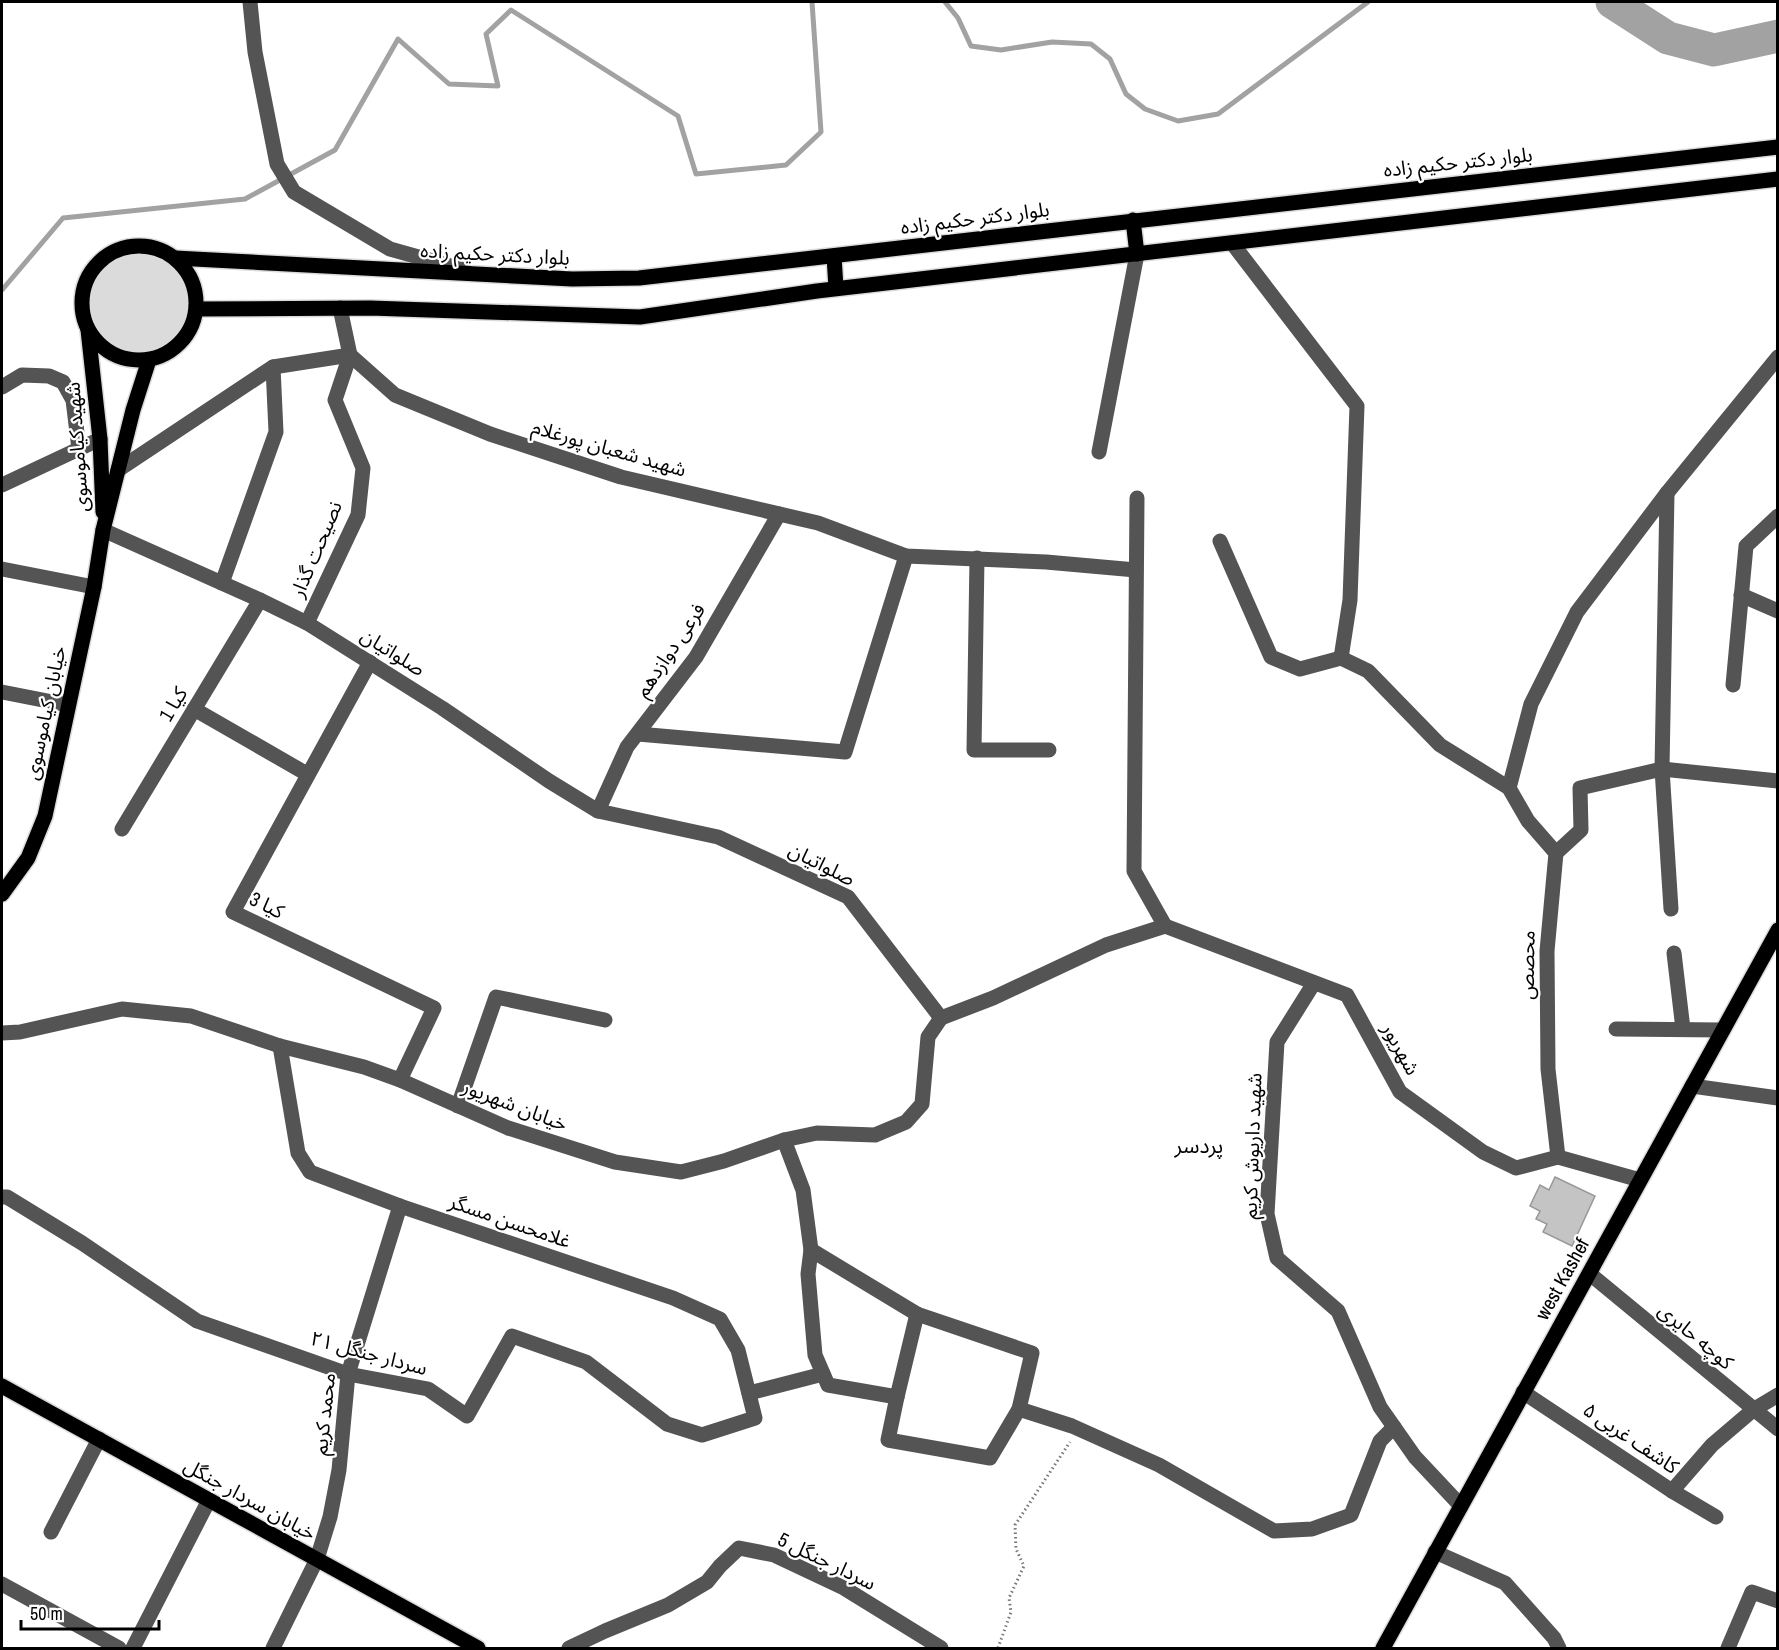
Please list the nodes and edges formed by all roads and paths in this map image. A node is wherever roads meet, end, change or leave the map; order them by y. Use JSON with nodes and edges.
{"nodes":[{"id":1,"x":250,"y":2,"type":"edge"},
{"id":2,"x":1778,"y":147,"type":"edge"},
{"id":3,"x":1778,"y":179,"type":"edge"},
{"id":4,"x":1133,"y":220,"type":"junction"},
{"id":5,"x":1233,"y":243,"type":"junction"},
{"id":6,"x":1137,"y":254,"type":"junction"},
{"id":7,"x":834,"y":256,"type":"junction"},
{"id":8,"x":175,"y":258,"type":"junction"},
{"id":9,"x":479,"y":274,"type":"junction"},
{"id":10,"x":836,"y":288,"type":"junction"},
{"id":11,"x":340,"y":308,"type":"junction"},
{"id":12,"x":196,"y":309,"type":"junction"},
{"id":13,"x":88,"y":330,"type":"junction"},
{"id":14,"x":350,"y":355,"type":"junction"},
{"id":15,"x":1778,"y":357,"type":"edge"},
{"id":16,"x":149,"y":360,"type":"junction"},
{"id":17,"x":273,"y":367,"type":"junction"},
{"id":18,"x":2,"y":387,"type":"edge"},
{"id":19,"x":100,"y":439,"type":"junction"},
{"id":20,"x":79,"y":449,"type":"junction"},
{"id":21,"x":1099,"y":452,"type":"dead end"},
{"id":22,"x":118,"y":470,"type":"junction"},
{"id":23,"x":2,"y":485,"type":"edge"},
{"id":24,"x":1667,"y":493,"type":"junction"},
{"id":25,"x":1137,"y":498,"type":"dead end"},
{"id":26,"x":779,"y":514,"type":"junction"},
{"id":27,"x":1778,"y":516,"type":"edge"},
{"id":28,"x":103,"y":530,"type":"junction"},
{"id":29,"x":1220,"y":541,"type":"dead end"},
{"id":30,"x":906,"y":556,"type":"junction"},
{"id":31,"x":977,"y":558,"type":"junction"},
{"id":32,"x":2,"y":569,"type":"edge"},
{"id":33,"x":1136,"y":570,"type":"junction"},
{"id":34,"x":222,"y":583,"type":"junction"},
{"id":35,"x":94,"y":586,"type":"junction"},
{"id":36,"x":1742,"y":595,"type":"junction"},
{"id":37,"x":260,"y":600,"type":"junction"},
{"id":38,"x":1778,"y":611,"type":"edge"},
{"id":39,"x":307,"y":623,"type":"junction"},
{"id":40,"x":1341,"y":658,"type":"junction"},
{"id":41,"x":370,"y":662,"type":"junction"},
{"id":42,"x":1733,"y":685,"type":"dead end"},
{"id":43,"x":2,"y":692,"type":"edge"},
{"id":44,"x":68,"y":705,"type":"junction"},
{"id":45,"x":194,"y":709,"type":"junction"},
{"id":46,"x":638,"y":734,"type":"junction"},
{"id":47,"x":1049,"y":750,"type":"dead end"},
{"id":48,"x":1662,"y":769,"type":"junction"},
{"id":49,"x":307,"y":774,"type":"junction"},
{"id":50,"x":1778,"y":781,"type":"edge"},
{"id":51,"x":1509,"y":788,"type":"junction"},
{"id":52,"x":598,"y":811,"type":"junction"},
{"id":53,"x":122,"y":829,"type":"dead end"},
{"id":54,"x":1556,"y":853,"type":"junction"},
{"id":55,"x":2,"y":894,"type":"edge"},
{"id":56,"x":1671,"y":909,"type":"dead end"},
{"id":57,"x":1165,"y":926,"type":"junction"},
{"id":58,"x":1778,"y":930,"type":"edge"},
{"id":59,"x":1674,"y":953,"type":"dead end"},
{"id":60,"x":1314,"y":983,"type":"junction"},
{"id":61,"x":941,"y":1018,"type":"junction"},
{"id":62,"x":605,"y":1020,"type":"dead end"},
{"id":63,"x":1616,"y":1029,"type":"dead end"},
{"id":64,"x":1683,"y":1029,"type":"junction"},
{"id":65,"x":1723,"y":1030,"type":"junction"},
{"id":66,"x":2,"y":1033,"type":"edge"},
{"id":67,"x":280,"y":1046,"type":"junction"},
{"id":68,"x":399,"y":1080,"type":"junction"},
{"id":69,"x":1692,"y":1086,"type":"junction"},
{"id":70,"x":1778,"y":1098,"type":"edge"},
{"id":71,"x":458,"y":1106,"type":"junction"},
{"id":72,"x":784,"y":1140,"type":"junction"},
{"id":73,"x":1558,"y":1157,"type":"junction"},
{"id":74,"x":1640,"y":1180,"type":"junction"},
{"id":75,"x":2,"y":1197,"type":"edge"},
{"id":76,"x":400,"y":1206,"type":"junction"},
{"id":77,"x":811,"y":1250,"type":"junction"},
{"id":78,"x":1590,"y":1274,"type":"junction"},
{"id":79,"x":916,"y":1314,"type":"junction"},
{"id":80,"x":348,"y":1374,"type":"junction"},
{"id":81,"x":823,"y":1374,"type":"junction"},
{"id":82,"x":2,"y":1386,"type":"edge"},
{"id":83,"x":1523,"y":1392,"type":"junction"},
{"id":84,"x":749,"y":1393,"type":"junction"},
{"id":85,"x":1778,"y":1395,"type":"edge"},
{"id":86,"x":897,"y":1397,"type":"junction"},
{"id":87,"x":1019,"y":1409,"type":"junction"},
{"id":88,"x":1753,"y":1410,"type":"junction"},
{"id":89,"x":756,"y":1418,"type":"joint"},
{"id":90,"x":1394,"y":1427,"type":"junction"},
{"id":91,"x":1079,"y":1428,"type":"junction"},
{"id":92,"x":1778,"y":1429,"type":"edge"},
{"id":93,"x":99,"y":1439,"type":"junction"},
{"id":94,"x":1672,"y":1491,"type":"junction"},
{"id":95,"x":209,"y":1500,"type":"junction"},
{"id":96,"x":1461,"y":1506,"type":"junction"},
{"id":97,"x":1716,"y":1517,"type":"dead end"},
{"id":98,"x":51,"y":1532,"type":"dead end"},
{"id":99,"x":1436,"y":1552,"type":"junction"},
{"id":100,"x":317,"y":1559,"type":"junction"},
{"id":101,"x":2,"y":1584,"type":"edge"},
{"id":102,"x":1778,"y":1601,"type":"edge"},
{"id":103,"x":118,"y":1648,"type":"edge"},
{"id":104,"x":133,"y":1648,"type":"edge"},
{"id":105,"x":273,"y":1648,"type":"edge"},
{"id":106,"x":478,"y":1648,"type":"edge"},
{"id":107,"x":569,"y":1648,"type":"edge"},
{"id":108,"x":941,"y":1648,"type":"edge"},
{"id":109,"x":998,"y":1648,"type":"edge"},
{"id":110,"x":1383,"y":1648,"type":"edge"},
{"id":111,"x":1559,"y":1648,"type":"edge"},
{"id":112,"x":1728,"y":1648,"type":"edge"}],
"edges":[{"from":1,"to":9,"type":"street"},
{"from":2,"to":4,"type":"main road","name":"بلوار دکتر حکیم زاده"},
{"from":3,"to":5,"type":"main road"},
{"from":4,"to":6,"type":"main road"},
{"from":4,"to":7,"type":"main road","name":"بلوار دکتر حکیم زاده"},
{"from":5,"to":6,"type":"main road"},
{"from":5,"to":40,"type":"street"},
{"from":6,"to":10,"type":"main road"},
{"from":6,"to":21,"type":"street"},
{"from":7,"to":9,"type":"main road","name":"بلوار دکتر حکیم زاده"},
{"from":7,"to":10,"type":"main road"},
{"from":8,"to":9,"type":"main road","name":"بلوار دکتر حکیم زاده"},
{"from":8,"to":12,"type":"main road"},
{"from":8,"to":13,"type":"main road"},
{"from":10,"to":11,"type":"main road"},
{"from":11,"to":12,"type":"main road"},
{"from":11,"to":14,"type":"street"},
{"from":12,"to":16,"type":"main road"},
{"from":13,"to":16,"type":"main road"},
{"from":13,"to":19,"type":"main road","name":"شهید کیاموسوی"},
{"from":14,"to":17,"type":"street"},
{"from":14,"to":26,"type":"street","name":"شهید شعبان پورغلام"},
{"from":14,"to":39,"type":"street","name":"نصیحت گذار"},
{"from":15,"to":24,"type":"street"},
{"from":16,"to":22,"type":"main road","name":"شهید کیاموسوی"},
{"from":17,"to":22,"type":"street"},
{"from":17,"to":34,"type":"street"},
{"from":18,"to":20,"type":"street"},
{"from":19,"to":20,"type":"street"},
{"from":19,"to":28,"type":"main road","name":"شهید کیاموسوی"},
{"from":20,"to":23,"type":"street"},
{"from":22,"to":28,"type":"main road","name":"شهید کیاموسوی"},
{"from":24,"to":48,"type":"street"},
{"from":24,"to":51,"type":"street"},
{"from":25,"to":33,"type":"street"},
{"from":26,"to":30,"type":"street","name":"شهید شعبان پورغلام"},
{"from":26,"to":46,"type":"street","name":"فرعی دوازدهم"},
{"from":27,"to":36,"type":"street"},
{"from":28,"to":34,"type":"street","name":"صلواتیان"},
{"from":28,"to":35,"type":"main road","name":"خیابان کیاموسوی"},
{"from":29,"to":40,"type":"street"},
{"from":30,"to":31,"type":"street","name":"شهید شعبان پورغلام"},
{"from":30,"to":46,"type":"street"},
{"from":31,"to":33,"type":"street","name":"شهید شعبان پورغلام"},
{"from":31,"to":47,"type":"street"},
{"from":32,"to":35,"type":"street"},
{"from":33,"to":57,"type":"street"},
{"from":34,"to":37,"type":"street","name":"صلواتیان"},
{"from":35,"to":44,"type":"main road","name":"خیابان کیاموسوی"},
{"from":36,"to":38,"type":"street"},
{"from":36,"to":42,"type":"street"},
{"from":37,"to":39,"type":"street","name":"صلواتیان"},
{"from":37,"to":45,"type":"street","name":"کیا 1"},
{"from":39,"to":41,"type":"street","name":"صلواتیان"},
{"from":40,"to":51,"type":"street"},
{"from":41,"to":49,"type":"street","name":"کیا 3"},
{"from":41,"to":52,"type":"street","name":"صلواتیان"},
{"from":43,"to":44,"type":"street"},
{"from":44,"to":55,"type":"main road","name":"خیابان کیاموسوی"},
{"from":45,"to":49,"type":"street"},
{"from":45,"to":53,"type":"street","name":"کیا 1"},
{"from":46,"to":52,"type":"street","name":"فرعی دوازدهم"},
{"from":48,"to":50,"type":"street"},
{"from":48,"to":54,"type":"street"},
{"from":48,"to":56,"type":"street"},
{"from":49,"to":68,"type":"street","name":"کیا 3"},
{"from":51,"to":54,"type":"street"},
{"from":52,"to":61,"type":"street","name":"صلواتیان"},
{"from":54,"to":73,"type":"street","name":"محصص"},
{"from":57,"to":60,"type":"street","name":"شهریور"},
{"from":57,"to":61,"type":"street"},
{"from":58,"to":65,"type":"main road","name":"west Kashef"},
{"from":59,"to":64,"type":"street"},
{"from":60,"to":73,"type":"street","name":"شهریور"},
{"from":60,"to":90,"type":"street","name":"شهید داریوش کریم"},
{"from":61,"to":72,"type":"street","name":"خیابان شهریور"},
{"from":62,"to":71,"type":"street"},
{"from":63,"to":64,"type":"street"},
{"from":64,"to":65,"type":"street"},
{"from":65,"to":69,"type":"main road","name":"west Kashef"},
{"from":66,"to":67,"type":"street","name":"خیابان شهریور"},
{"from":67,"to":68,"type":"street","name":"خیابان شهریور"},
{"from":67,"to":76,"type":"street","name":"غلامحسن مسگر"},
{"from":68,"to":71,"type":"street","name":"خیابان شهریور"},
{"from":69,"to":70,"type":"street"},
{"from":69,"to":74,"type":"main road","name":"west Kashef"},
{"from":71,"to":72,"type":"street","name":"خیابان شهریور"},
{"from":72,"to":77,"type":"street"},
{"from":73,"to":74,"type":"street"},
{"from":74,"to":78,"type":"main road","name":"west Kashef"},
{"from":75,"to":80,"type":"street","name":"سردار جنگل ۲۱"},
{"from":76,"to":80,"type":"street","name":"محمد کریم"},
{"from":76,"to":84,"type":"street","name":"غلامحسن مسگر"},
{"from":77,"to":79,"type":"street"},
{"from":77,"to":81,"type":"street"},
{"from":78,"to":83,"type":"main road","name":"west Kashef"},
{"from":78,"to":88,"type":"street","name":"کوچه حایری"},
{"from":79,"to":86,"type":"street"},
{"from":79,"to":87,"type":"street"},
{"from":80,"to":89,"type":"street","name":"سردار جنگل ۲۱"},
{"from":80,"to":100,"type":"street","name":"محمد کریم"},
{"from":81,"to":84,"type":"street"},
{"from":81,"to":86,"type":"street"},
{"from":82,"to":93,"type":"main road","name":"خیابان سردار جنگل"},
{"from":83,"to":94,"type":"street","name":"کاشف غربی ۵"},
{"from":83,"to":96,"type":"main road","name":"west Kashef"},
{"from":84,"to":89,"type":"street","name":"غلامحسن مسگر"},
{"from":85,"to":88,"type":"street"},
{"from":86,"to":87,"type":"street"},
{"from":87,"to":91,"type":"street"},
{"from":88,"to":92,"type":"street","name":"کوچه حایری"},
{"from":88,"to":94,"type":"street"},
{"from":90,"to":91,"type":"street"},
{"from":90,"to":96,"type":"street","name":"شهید داریوش کریم"},
{"from":91,"to":109,"type":"path"},
{"from":93,"to":95,"type":"main road","name":"خیابان سردار جنگل"},
{"from":93,"to":98,"type":"street"},
{"from":94,"to":97,"type":"street","name":"کاشف غربی ۵"},
{"from":95,"to":100,"type":"main road","name":"خیابان سردار جنگل"},
{"from":95,"to":104,"type":"street"},
{"from":96,"to":99,"type":"main road","name":"west Kashef"},
{"from":99,"to":110,"type":"main road","name":"west Kashef"},
{"from":99,"to":111,"type":"street"},
{"from":100,"to":105,"type":"street","name":"محمد کریم"},
{"from":100,"to":106,"type":"main road","name":"خیابان سردار جنگل"},
{"from":101,"to":103,"type":"street"},
{"from":102,"to":112,"type":"street"},
{"from":107,"to":108,"type":"street","name":"سردار جنگل 5"}]}
